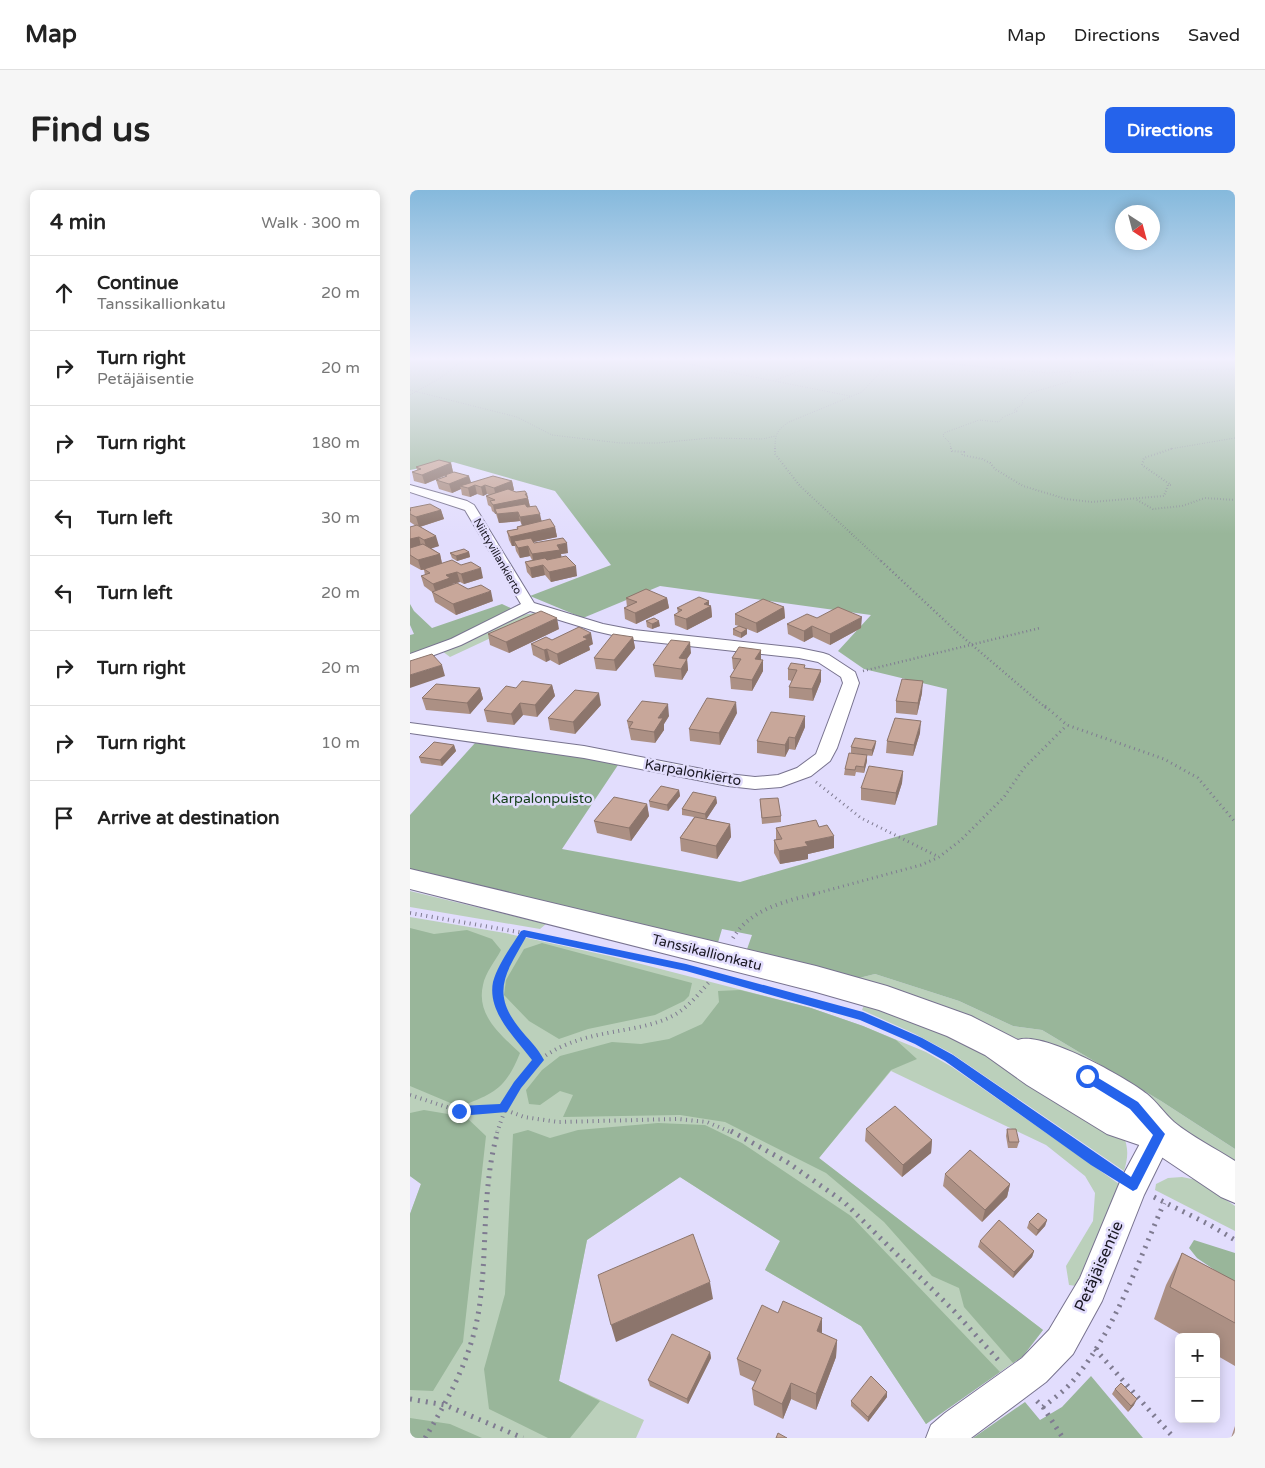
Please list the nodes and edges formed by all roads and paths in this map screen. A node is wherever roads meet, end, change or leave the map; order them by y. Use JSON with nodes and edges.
{"nodes":[{"id":1,"x":519,"y":418,"type":"edge"},
{"id":2,"x":798,"y":418,"type":"edge"},
{"id":3,"x":1002,"y":418,"type":"edge"},
{"id":4,"x":775,"y":436,"type":"junction"},
{"id":5,"x":1235,"y":438,"type":"edge"},
{"id":6,"x":763,"y":439,"type":"junction"},
{"id":7,"x":775,"y":443,"type":"junction"},
{"id":8,"x":410,"y":488,"type":"edge"},
{"id":9,"x":1137,"y":500,"type":"junction"},
{"id":10,"x":1235,"y":500,"type":"edge"},
{"id":11,"x":529,"y":606,"type":"junction"},
{"id":12,"x":1040,"y":628,"type":"dead end"},
{"id":13,"x":972,"y":645,"type":"junction"},
{"id":14,"x":410,"y":659,"type":"edge"},
{"id":15,"x":849,"y":675,"type":"junction"},
{"id":16,"x":1067,"y":725,"type":"junction"},
{"id":17,"x":410,"y":728,"type":"edge"},
{"id":18,"x":804,"y":772,"type":"junction"},
{"id":19,"x":1235,"y":822,"type":"edge"},
{"id":20,"x":939,"y":856,"type":"junction"},
{"id":21,"x":410,"y":879,"type":"edge"},
{"id":22,"x":410,"y":913,"type":"edge"},
{"id":23,"x":524,"y":933,"type":"junction"},
{"id":24,"x":732,"y":940,"type":"dead end"},
{"id":25,"x":610,"y":951,"type":"dead end"},
{"id":26,"x":709,"y":982,"type":"dead end"},
{"id":27,"x":863,"y":1016,"type":"dead end"},
{"id":28,"x":539,"y":1060,"type":"junction"},
{"id":29,"x":410,"y":1096,"type":"edge"},
{"id":30,"x":504,"y":1109,"type":"junction"},
{"id":31,"x":1160,"y":1134,"type":"junction"},
{"id":32,"x":1235,"y":1184,"type":"edge"},
{"id":33,"x":1133,"y":1185,"type":"junction"},
{"id":34,"x":1235,"y":1240,"type":"edge"},
{"id":35,"x":1095,"y":1349,"type":"dead end"},
{"id":36,"x":1006,"y":1368,"type":"dead end"},
{"id":37,"x":410,"y":1399,"type":"edge"},
{"id":38,"x":445,"y":1405,"type":"junction"},
{"id":39,"x":1043,"y":1407,"type":"dead end"},
{"id":40,"x":424,"y":1438,"type":"edge"},
{"id":41,"x":522,"y":1438,"type":"edge"},
{"id":42,"x":944,"y":1438,"type":"edge"},
{"id":43,"x":1063,"y":1438,"type":"edge"},
{"id":44,"x":1174,"y":1438,"type":"edge"}],
"edges":[{"from":1,"to":6,"type":"path"},
{"from":2,"to":4,"type":"path"},
{"from":3,"to":9,"type":"path"},
{"from":4,"to":6,"type":"path"},
{"from":4,"to":7,"type":"path"},
{"from":5,"to":9,"type":"path"},
{"from":6,"to":7,"type":"path"},
{"from":7,"to":13,"type":"path"},
{"from":8,"to":11,"type":"street","name":"Niittyvillankierto"},
{"from":9,"to":10,"type":"path"},
{"from":11,"to":14,"type":"street"},
{"from":11,"to":15,"type":"street"},
{"from":12,"to":13,"type":"path"},
{"from":13,"to":15,"type":"path"},
{"from":13,"to":16,"type":"path"},
{"from":15,"to":18,"type":"street","name":"Karpalonkierto"},
{"from":16,"to":19,"type":"path"},
{"from":16,"to":20,"type":"path"},
{"from":17,"to":18,"type":"street","name":"Karpalonkierto"},
{"from":18,"to":20,"type":"path"},
{"from":20,"to":24,"type":"path"},
{"from":21,"to":31,"type":"street","name":"Tanssikallionkatu"},
{"from":22,"to":23,"type":"path"},
{"from":23,"to":25,"type":"path"},
{"from":23,"to":28,"type":"path"},
{"from":26,"to":28,"type":"path"},
{"from":27,"to":33,"type":"path"},
{"from":28,"to":30,"type":"path"},
{"from":29,"to":30,"type":"path"},
{"from":30,"to":36,"type":"path"},
{"from":30,"to":38,"type":"path"},
{"from":31,"to":32,"type":"street","name":"Tanssikallionkatu"},
{"from":31,"to":33,"type":"street","name":"Petäjäisentie"},
{"from":33,"to":34,"type":"path"},
{"from":33,"to":42,"type":"street","name":"Petäjäisentie"},
{"from":35,"to":44,"type":"path"},
{"from":37,"to":38,"type":"path"},
{"from":38,"to":40,"type":"path"},
{"from":38,"to":41,"type":"path"},
{"from":39,"to":43,"type":"path"}]}
